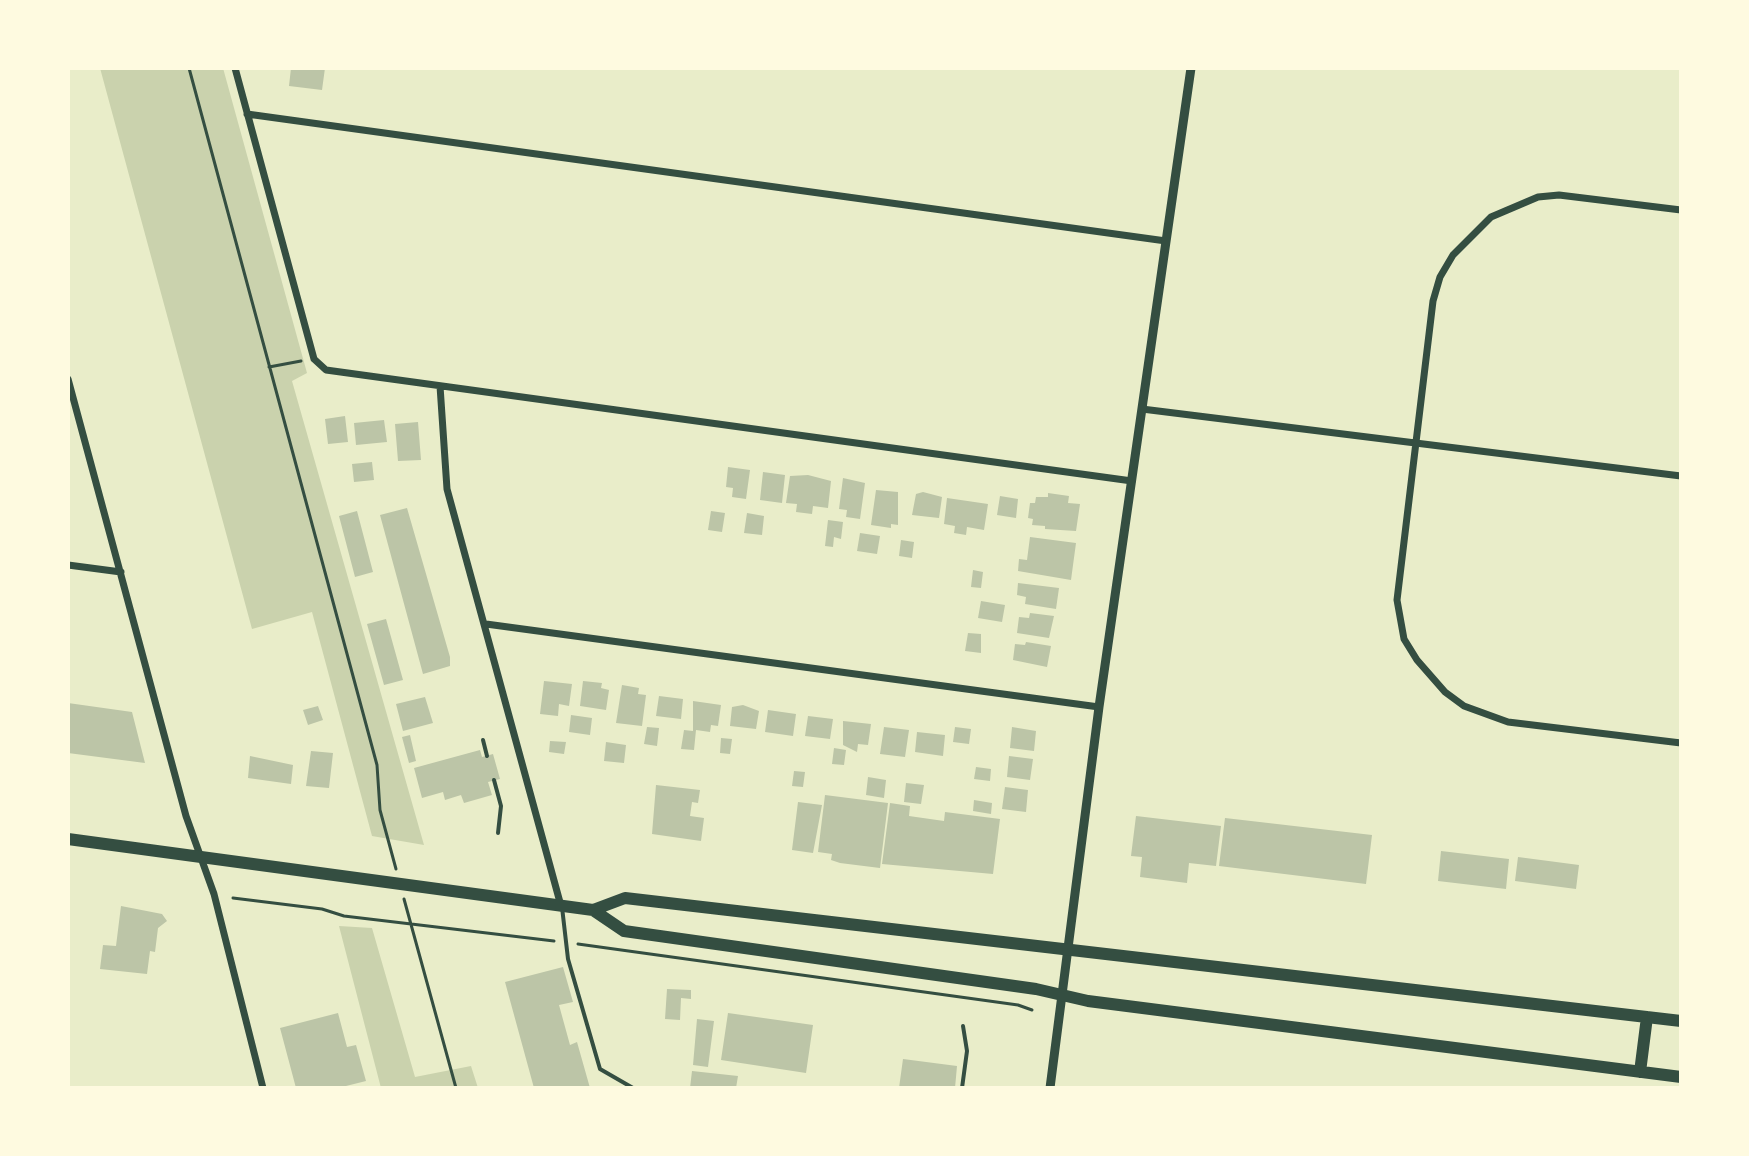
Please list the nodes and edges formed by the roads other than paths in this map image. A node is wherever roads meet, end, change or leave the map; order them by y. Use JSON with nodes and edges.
{"nodes":[{"id":1,"x":235,"y":68,"type":"edge"},
{"id":2,"x":1191,"y":68,"type":"edge"},
{"id":3,"x":247,"y":114,"type":"junction"},
{"id":4,"x":1681,"y":210,"type":"edge"},
{"id":5,"x":1166,"y":241,"type":"junction"},
{"id":6,"x":68,"y":379,"type":"edge"},
{"id":7,"x":440,"y":386,"type":"junction"},
{"id":8,"x":1142,"y":409,"type":"junction"},
{"id":9,"x":1415,"y":443,"type":"junction"},
{"id":10,"x":1681,"y":476,"type":"edge"},
{"id":11,"x":1132,"y":481,"type":"junction"},
{"id":12,"x":68,"y":565,"type":"edge"},
{"id":13,"x":121,"y":572,"type":"junction"},
{"id":14,"x":486,"y":624,"type":"junction"},
{"id":15,"x":1099,"y":707,"type":"junction"},
{"id":16,"x":483,"y":740,"type":"dead end"},
{"id":17,"x":1681,"y":743,"type":"edge"},
{"id":18,"x":487,"y":756,"type":"dead end"},
{"id":19,"x":494,"y":780,"type":"dead end"},
{"id":20,"x":498,"y":833,"type":"dead end"},
{"id":21,"x":68,"y":839,"type":"edge"},
{"id":22,"x":201,"y":858,"type":"junction"},
{"id":23,"x":561,"y":906,"type":"junction"},
{"id":24,"x":593,"y":910,"type":"junction"},
{"id":25,"x":1066,"y":950,"type":"junction"},
{"id":26,"x":1061,"y":995,"type":"junction"},
{"id":27,"x":1647,"y":1017,"type":"junction"},
{"id":28,"x":1681,"y":1021,"type":"edge"},
{"id":29,"x":963,"y":1026,"type":"dead end"},
{"id":30,"x":1640,"y":1072,"type":"junction"},
{"id":31,"x":1681,"y":1077,"type":"edge"},
{"id":32,"x":263,"y":1088,"type":"edge"},
{"id":33,"x":633,"y":1088,"type":"edge"},
{"id":34,"x":962,"y":1088,"type":"edge"},
{"id":35,"x":1050,"y":1088,"type":"edge"}],
"edges":[{"from":1,"to":3,"type":"street"},
{"from":2,"to":5,"type":"street"},
{"from":3,"to":5,"type":"street"},
{"from":3,"to":7,"type":"street"},
{"from":4,"to":9,"type":"street"},
{"from":5,"to":8,"type":"street"},
{"from":6,"to":13,"type":"street"},
{"from":7,"to":11,"type":"street"},
{"from":7,"to":14,"type":"street"},
{"from":8,"to":9,"type":"street"},
{"from":8,"to":11,"type":"street"},
{"from":9,"to":10,"type":"street"},
{"from":9,"to":17,"type":"street"},
{"from":11,"to":15,"type":"street"},
{"from":12,"to":13,"type":"street"},
{"from":13,"to":22,"type":"street"},
{"from":14,"to":15,"type":"street"},
{"from":14,"to":23,"type":"street"},
{"from":15,"to":25,"type":"street"},
{"from":16,"to":18,"type":"lane"},
{"from":19,"to":20,"type":"lane"},
{"from":21,"to":22,"type":"main road"},
{"from":22,"to":23,"type":"main road"},
{"from":22,"to":32,"type":"street"},
{"from":23,"to":24,"type":"main road"},
{"from":23,"to":33,"type":"lane"},
{"from":24,"to":25,"type":"main road"},
{"from":24,"to":26,"type":"main road"},
{"from":25,"to":26,"type":"street"},
{"from":25,"to":27,"type":"main road"},
{"from":26,"to":30,"type":"main road"},
{"from":26,"to":35,"type":"street"},
{"from":27,"to":28,"type":"main road"},
{"from":27,"to":30,"type":"main road"},
{"from":29,"to":34,"type":"lane"},
{"from":30,"to":31,"type":"main road"}]}
